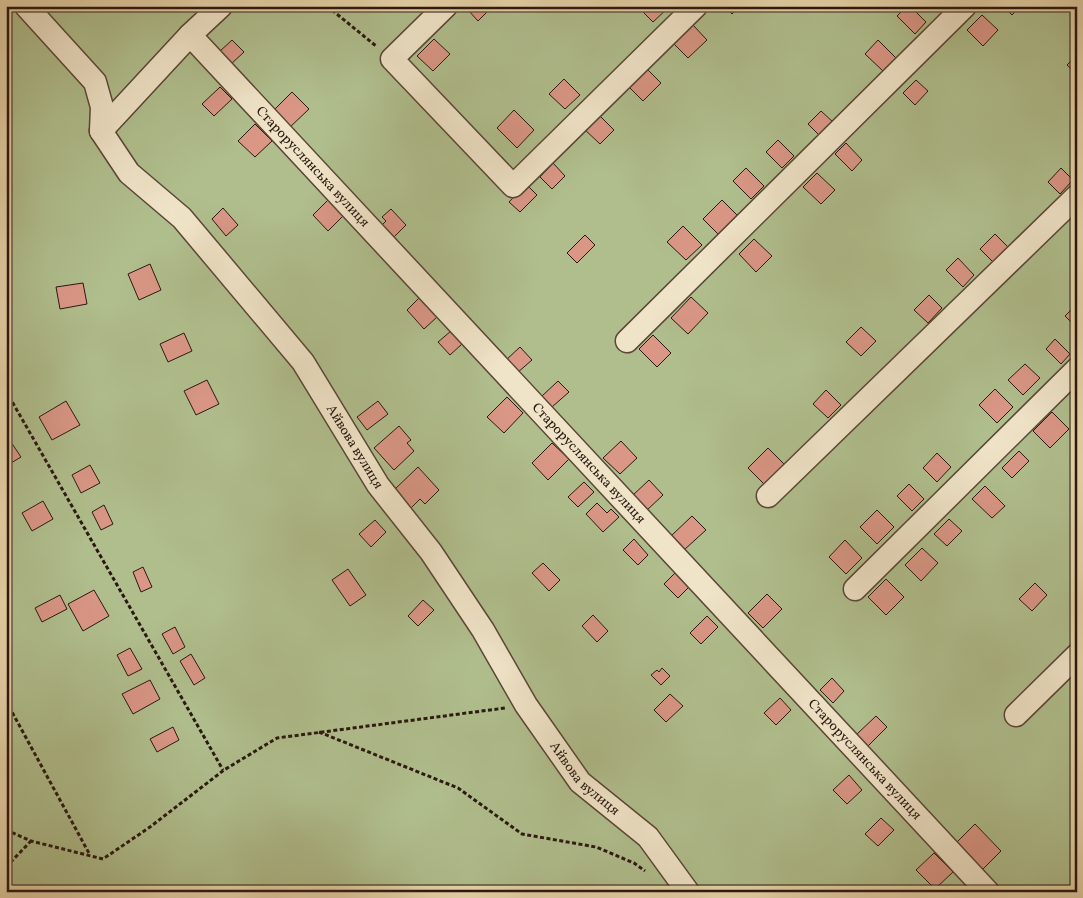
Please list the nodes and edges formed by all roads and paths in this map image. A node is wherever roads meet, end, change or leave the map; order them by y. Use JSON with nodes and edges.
{"nodes":[{"id":1,"x":26,"y":6,"type":"edge"},
{"id":2,"x":222,"y":6,"type":"edge"},
{"id":3,"x":327,"y":6,"type":"edge"},
{"id":4,"x":446,"y":6,"type":"edge"},
{"id":5,"x":696,"y":6,"type":"edge"},
{"id":6,"x":965,"y":6,"type":"edge"},
{"id":7,"x":190,"y":35,"type":"junction"},
{"id":8,"x":392,"y":59,"type":"junction"},
{"id":9,"x":101,"y":131,"type":"junction"},
{"id":10,"x":1077,"y":196,"type":"edge"},
{"id":11,"x":627,"y":342,"type":"dead end"},
{"id":12,"x":1077,"y":369,"type":"edge"},
{"id":13,"x":6,"y":391,"type":"edge"},
{"id":14,"x":768,"y":496,"type":"dead end"},
{"id":15,"x":855,"y":589,"type":"dead end"},
{"id":16,"x":1077,"y":655,"type":"edge"},
{"id":17,"x":6,"y":701,"type":"edge"},
{"id":18,"x":526,"y":705,"type":"junction"},
{"id":19,"x":1016,"y":715,"type":"dead end"},
{"id":20,"x":319,"y":732,"type":"junction"},
{"id":21,"x":224,"y":770,"type":"junction"},
{"id":22,"x":6,"y":830,"type":"edge"},
{"id":23,"x":31,"y":841,"type":"junction"},
{"id":24,"x":90,"y":855,"type":"junction"},
{"id":25,"x":6,"y":867,"type":"edge"},
{"id":26,"x":650,"y":875,"type":"dead end"},
{"id":27,"x":688,"y":892,"type":"edge"},
{"id":28,"x":988,"y":892,"type":"edge"}],
"edges":[{"from":1,"to":9,"type":"street"},
{"from":2,"to":7,"type":"street"},
{"from":3,"to":8,"type":"path"},
{"from":4,"to":8,"type":"street"},
{"from":5,"to":8,"type":"street"},
{"from":6,"to":11,"type":"street"},
{"from":7,"to":9,"type":"street"},
{"from":7,"to":28,"type":"street","name":"Староруслянська вулиця"},
{"from":9,"to":18,"type":"street","name":"Айвова вулиця"},
{"from":10,"to":14,"type":"street"},
{"from":12,"to":15,"type":"street"},
{"from":13,"to":21,"type":"path"},
{"from":16,"to":19,"type":"street"},
{"from":17,"to":24,"type":"path"},
{"from":18,"to":20,"type":"path"},
{"from":18,"to":27,"type":"street","name":"Айвова вулиця"},
{"from":20,"to":21,"type":"path"},
{"from":20,"to":26,"type":"path"},
{"from":21,"to":24,"type":"path"},
{"from":22,"to":23,"type":"path"},
{"from":23,"to":24,"type":"path"},
{"from":23,"to":25,"type":"path"}]}
